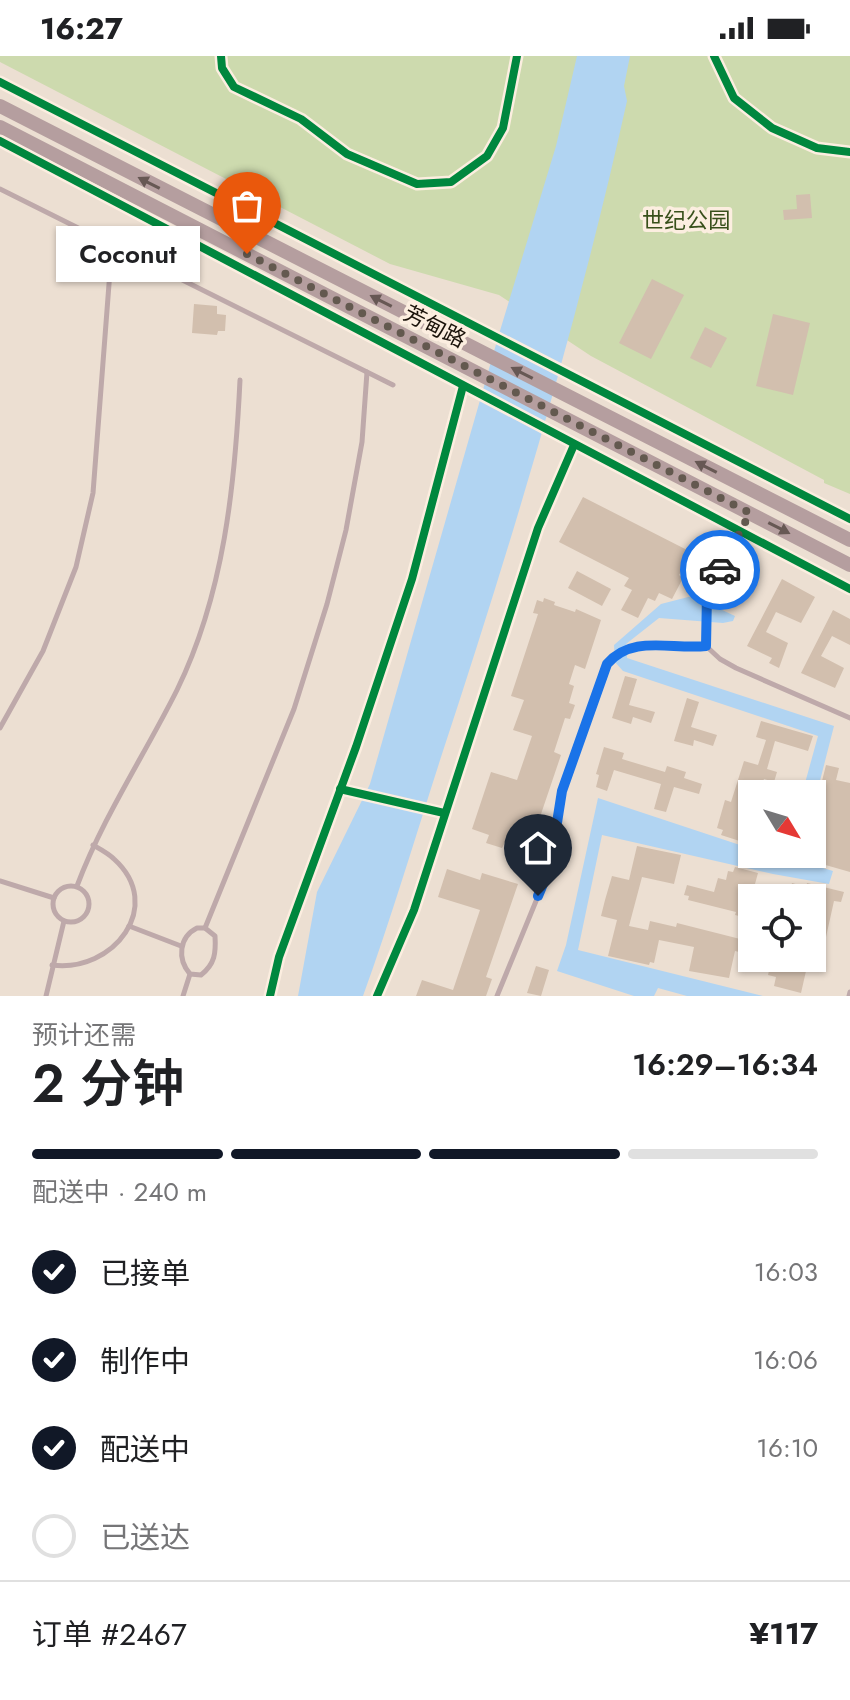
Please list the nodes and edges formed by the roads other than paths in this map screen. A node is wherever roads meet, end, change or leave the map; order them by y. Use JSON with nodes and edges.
{"nodes":[{"id":1,"x":0,"y":106,"type":"edge"},
{"id":2,"x":0,"y":127,"type":"edge"},
{"id":3,"x":0,"y":189,"type":"edge"},
{"id":4,"x":112,"y":245,"type":"junction"},
{"id":5,"x":367,"y":372,"type":"junction"},
{"id":6,"x":240,"y":380,"type":"dead end"},
{"id":7,"x":393,"y":385,"type":"dead end"},
{"id":8,"x":750,"y":513,"type":"junction"},
{"id":9,"x":850,"y":540,"type":"edge"},
{"id":10,"x":850,"y":565,"type":"edge"},
{"id":11,"x":706,"y":646,"type":"junction"},
{"id":12,"x":850,"y":718,"type":"edge"},
{"id":13,"x":0,"y":728,"type":"edge"},
{"id":14,"x":93,"y":845,"type":"junction"},
{"id":15,"x":0,"y":881,"type":"edge"},
{"id":16,"x":77,"y":886,"type":"junction"},
{"id":17,"x":54,"y":898,"type":"junction"},
{"id":18,"x":64,"y":921,"type":"junction"},
{"id":19,"x":129,"y":926,"type":"junction"},
{"id":20,"x":205,"y":928,"type":"junction"},
{"id":21,"x":181,"y":946,"type":"junction"},
{"id":22,"x":52,"y":965,"type":"junction"},
{"id":23,"x":190,"y":974,"type":"junction"},
{"id":24,"x":46,"y":996,"type":"edge"},
{"id":25,"x":183,"y":996,"type":"edge"},
{"id":26,"x":497,"y":996,"type":"edge"}],
"edges":[{"from":9,"to":1,"type":"main road","name":"芳甸路","one_way":true},
{"from":2,"to":8,"type":"main road","name":"芳甸路"},
{"from":3,"to":4,"type":"lane"},
{"from":4,"to":5,"type":"lane"},
{"from":4,"to":13,"type":"lane"},
{"from":5,"to":7,"type":"lane"},
{"from":5,"to":20,"type":"lane"},
{"from":6,"to":14,"type":"lane"},
{"from":8,"to":10,"type":"main road","name":"芳甸路","one_way":true},
{"from":8,"to":11,"type":"lane"},
{"from":11,"to":12,"type":"lane"},
{"from":11,"to":26,"type":"lane"},
{"from":14,"to":16,"type":"lane"},
{"from":14,"to":19,"type":"lane"},
{"from":15,"to":17,"type":"lane"},
{"from":16,"to":17,"type":"lane"},
{"from":16,"to":18,"type":"lane"},
{"from":17,"to":18,"type":"lane"},
{"from":18,"to":22,"type":"lane"},
{"from":19,"to":21,"type":"lane"},
{"from":19,"to":22,"type":"lane"},
{"from":20,"to":21,"type":"lane"},
{"from":20,"to":23,"type":"lane"},
{"from":21,"to":23,"type":"lane"},
{"from":22,"to":24,"type":"lane"},
{"from":23,"to":25,"type":"lane"}]}
